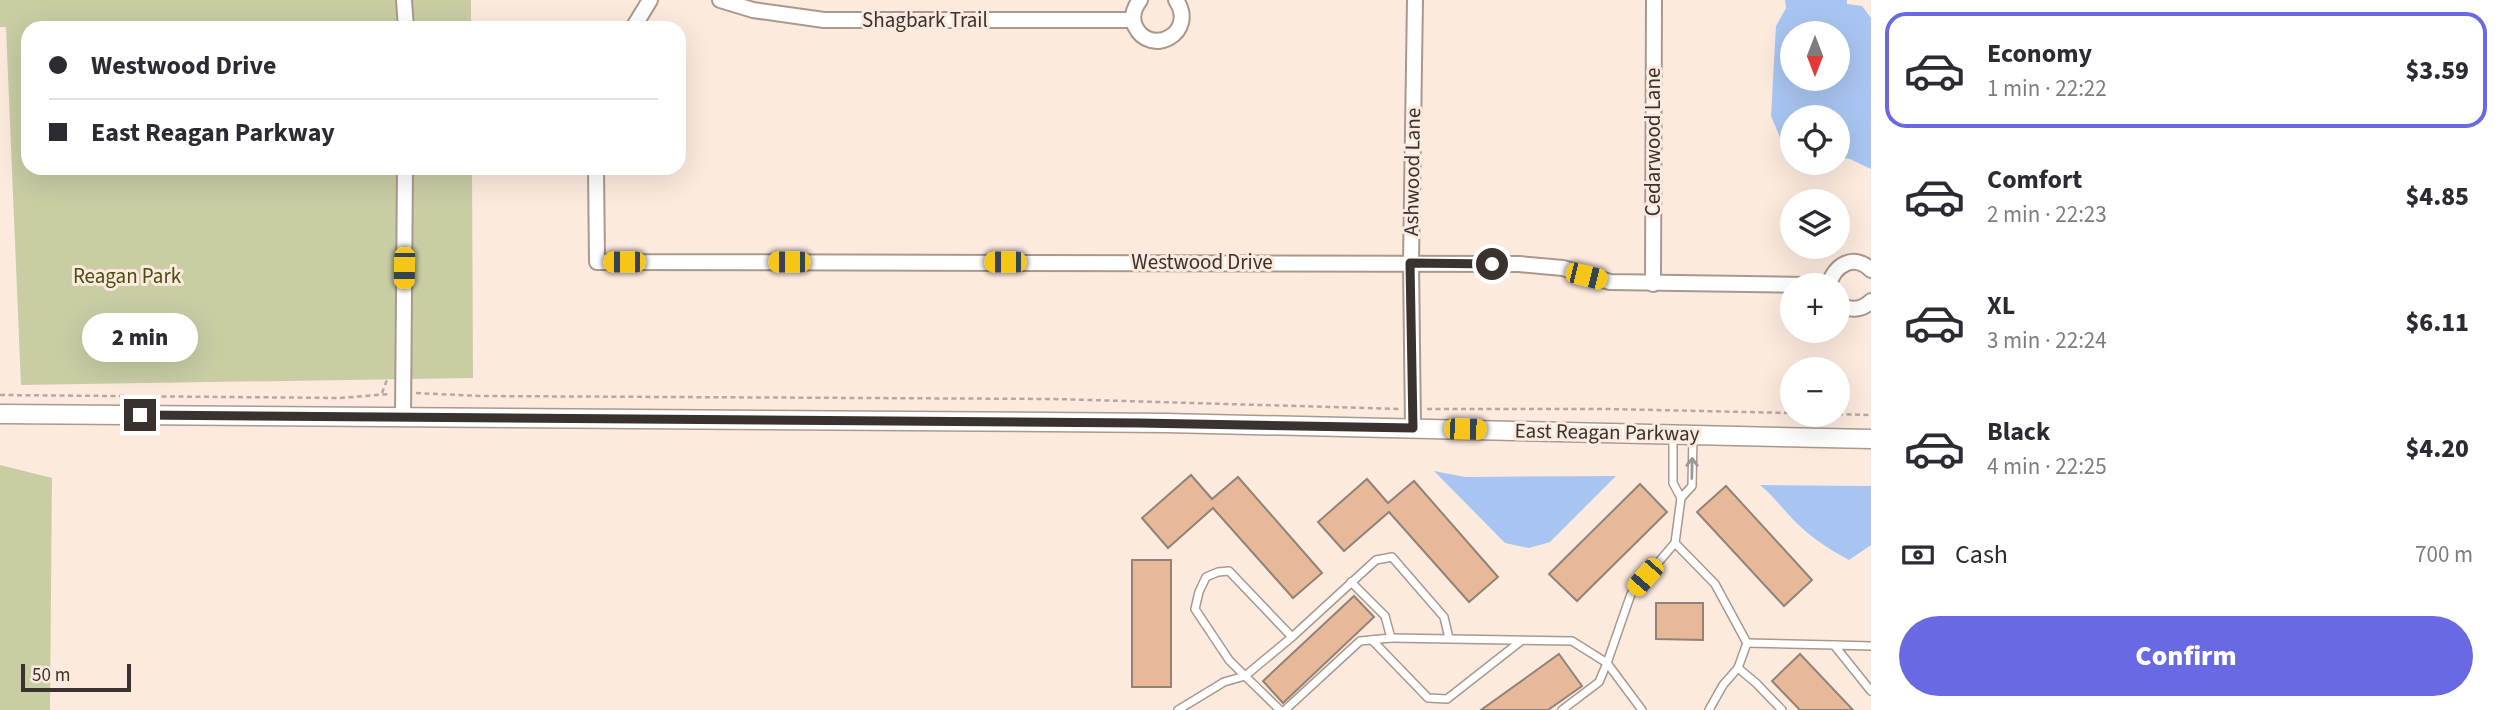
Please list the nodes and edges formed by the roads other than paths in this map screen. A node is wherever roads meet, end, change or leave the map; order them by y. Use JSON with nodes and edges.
{"nodes":[{"id":1,"x":404,"y":0,"type":"edge"},
{"id":2,"x":650,"y":0,"type":"edge"},
{"id":3,"x":720,"y":0,"type":"edge"},
{"id":4,"x":1140,"y":0,"type":"edge"},
{"id":5,"x":1176,"y":0,"type":"edge"},
{"id":6,"x":1415,"y":0,"type":"edge"},
{"id":7,"x":1654,"y":0,"type":"edge"},
{"id":8,"x":1133,"y":20,"type":"junction"},
{"id":9,"x":406,"y":21,"type":"edge"},
{"id":10,"x":637,"y":21,"type":"edge"},
{"id":11,"x":405,"y":175,"type":"edge"},
{"id":12,"x":596,"y":175,"type":"edge"},
{"id":13,"x":1410,"y":263,"type":"junction"},
{"id":14,"x":1871,"y":270,"type":"edge"},
{"id":15,"x":1833,"y":273,"type":"edge"},
{"id":16,"x":1653,"y":284,"type":"junction"},
{"id":17,"x":1780,"y":285,"type":"edge"},
{"id":18,"x":1871,"y":301,"type":"edge"},
{"id":19,"x":1850,"y":309,"type":"edge"},
{"id":20,"x":0,"y":414,"type":"edge"},
{"id":21,"x":403,"y":417,"type":"junction"},
{"id":22,"x":1413,"y":428,"type":"junction"},
{"id":23,"x":1673,"y":433,"type":"junction"},
{"id":24,"x":1693,"y":434,"type":"junction"},
{"id":25,"x":1871,"y":439,"type":"edge"},
{"id":26,"x":1681,"y":498,"type":"junction"},
{"id":27,"x":1675,"y":543,"type":"junction"},
{"id":28,"x":1351,"y":582,"type":"junction"},
{"id":29,"x":1292,"y":637,"type":"junction"},
{"id":30,"x":1391,"y":638,"type":"junction"},
{"id":31,"x":1449,"y":638,"type":"junction"},
{"id":32,"x":1373,"y":639,"type":"junction"},
{"id":33,"x":1521,"y":641,"type":"junction"},
{"id":34,"x":1747,"y":643,"type":"junction"},
{"id":35,"x":1834,"y":645,"type":"junction"},
{"id":36,"x":1871,"y":646,"type":"edge"},
{"id":37,"x":1607,"y":663,"type":"junction"},
{"id":38,"x":1738,"y":668,"type":"junction"},
{"id":39,"x":1245,"y":676,"type":"junction"},
{"id":40,"x":1871,"y":691,"type":"edge"},
{"id":41,"x":1178,"y":710,"type":"edge"},
{"id":42,"x":1283,"y":710,"type":"edge"},
{"id":43,"x":1562,"y":710,"type":"edge"},
{"id":44,"x":1642,"y":710,"type":"edge"},
{"id":45,"x":1709,"y":710,"type":"edge"},
{"id":46,"x":1782,"y":710,"type":"edge"}],
"edges":[{"from":1,"to":9,"type":"street"},
{"from":2,"to":10,"type":"street"},
{"from":3,"to":8,"type":"street","name":"Shagbark Trail"},
{"from":4,"to":8,"type":"street"},
{"from":5,"to":8,"type":"street"},
{"from":6,"to":13,"type":"street","name":"Ashwood Lane"},
{"from":7,"to":16,"type":"street","name":"Cedarwood Lane"},
{"from":11,"to":21,"type":"street"},
{"from":12,"to":13,"type":"street","name":"Westwood Drive"},
{"from":13,"to":16,"type":"street","name":"Westwood Drive"},
{"from":13,"to":22,"type":"street","name":"Ashwood Lane"},
{"from":14,"to":15,"type":"street"},
{"from":16,"to":17,"type":"street","name":"Westwood Drive"},
{"from":18,"to":19,"type":"street"},
{"from":20,"to":21,"type":"street","name":"East Reagan Parkway"},
{"from":21,"to":22,"type":"street","name":"East Reagan Parkway"},
{"from":22,"to":23,"type":"street","name":"East Reagan Parkway"},
{"from":23,"to":24,"type":"street","name":"East Reagan Parkway"},
{"from":23,"to":26,"type":"lane"},
{"from":24,"to":25,"type":"street","name":"East Reagan Parkway"},
{"from":26,"to":24,"type":"lane","one_way":true},
{"from":26,"to":27,"type":"lane"},
{"from":27,"to":34,"type":"lane"},
{"from":27,"to":37,"type":"lane"},
{"from":28,"to":29,"type":"lane"},
{"from":28,"to":30,"type":"lane"},
{"from":28,"to":31,"type":"lane"},
{"from":29,"to":39,"type":"lane"},
{"from":29,"to":39,"type":"lane"},
{"from":30,"to":31,"type":"lane"},
{"from":30,"to":32,"type":"lane"},
{"from":31,"to":33,"type":"lane"},
{"from":32,"to":33,"type":"lane"},
{"from":32,"to":42,"type":"lane"},
{"from":33,"to":37,"type":"lane"},
{"from":34,"to":35,"type":"lane"},
{"from":34,"to":38,"type":"lane"},
{"from":35,"to":36,"type":"lane"},
{"from":35,"to":40,"type":"lane"},
{"from":37,"to":43,"type":"lane"},
{"from":37,"to":44,"type":"lane"},
{"from":38,"to":45,"type":"lane"},
{"from":38,"to":46,"type":"lane"},
{"from":39,"to":41,"type":"lane"},
{"from":39,"to":42,"type":"lane"}]}
